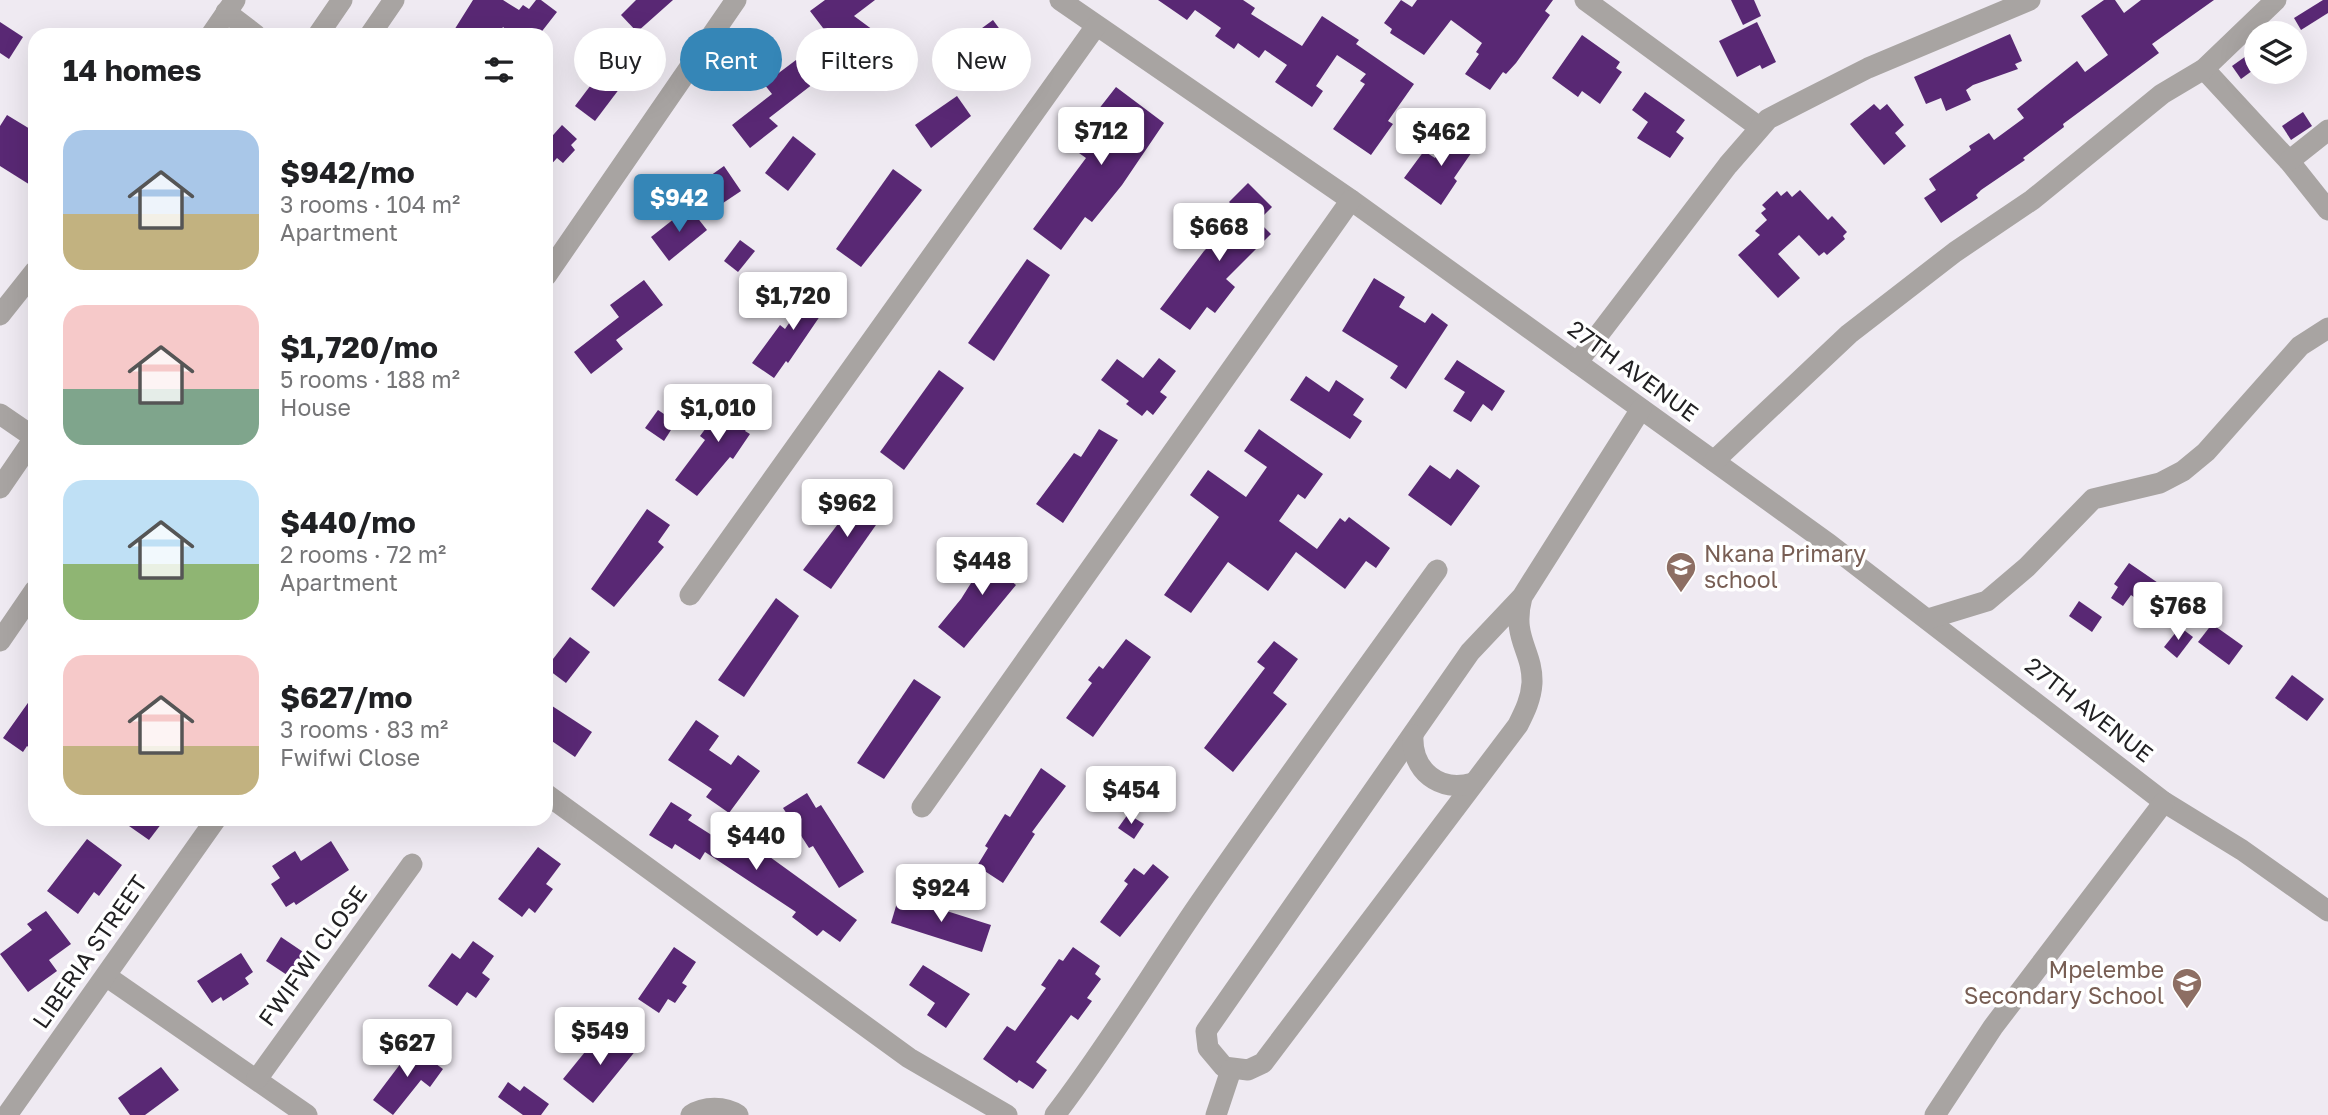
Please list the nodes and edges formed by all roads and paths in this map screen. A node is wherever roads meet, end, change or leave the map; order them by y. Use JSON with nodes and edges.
{"nodes":[{"id":1,"x":342,"y":0,"type":"edge"},
{"id":2,"x":394,"y":0,"type":"edge"},
{"id":3,"x":736,"y":0,"type":"edge"},
{"id":4,"x":1060,"y":0,"type":"edge"},
{"id":5,"x":1585,"y":0,"type":"edge"},
{"id":6,"x":2030,"y":0,"type":"edge"},
{"id":7,"x":2276,"y":0,"type":"edge"},
{"id":8,"x":231,"y":6,"type":"edge"},
{"id":9,"x":1096,"y":26,"type":"junction"},
{"id":10,"x":216,"y":28,"type":"edge"},
{"id":11,"x":250,"y":28,"type":"edge"},
{"id":12,"x":323,"y":28,"type":"edge"},
{"id":13,"x":375,"y":28,"type":"edge"},
{"id":14,"x":2204,"y":69,"type":"junction"},
{"id":15,"x":1759,"y":127,"type":"junction"},
{"id":16,"x":2328,"y":130,"type":"edge"},
{"id":17,"x":2289,"y":161,"type":"junction"},
{"id":18,"x":1351,"y":201,"type":"junction"},
{"id":19,"x":2328,"y":210,"type":"edge"},
{"id":20,"x":553,"y":266,"type":"edge"},
{"id":21,"x":28,"y":280,"type":"edge"},
{"id":22,"x":0,"y":315,"type":"edge"},
{"id":23,"x":2328,"y":328,"type":"edge"},
{"id":24,"x":1577,"y":363,"type":"junction"},
{"id":25,"x":1641,"y":409,"type":"junction"},
{"id":26,"x":0,"y":414,"type":"edge"},
{"id":27,"x":28,"y":433,"type":"edge"},
{"id":28,"x":28,"y":448,"type":"edge"},
{"id":29,"x":1714,"y":461,"type":"junction"},
{"id":30,"x":0,"y":488,"type":"edge"},
{"id":31,"x":1437,"y":570,"type":"dead end"},
{"id":32,"x":690,"y":596,"type":"dead end"},
{"id":33,"x":1522,"y":597,"type":"junction"},
{"id":34,"x":28,"y":600,"type":"edge"},
{"id":35,"x":1928,"y":619,"type":"junction"},
{"id":36,"x":0,"y":641,"type":"edge"},
{"id":37,"x":1413,"y":735,"type":"junction"},
{"id":38,"x":1473,"y":783,"type":"junction"},
{"id":39,"x":553,"y":799,"type":"edge"},
{"id":40,"x":2164,"y":802,"type":"junction"},
{"id":41,"x":922,"y":807,"type":"dead end"},
{"id":42,"x":211,"y":826,"type":"edge"},
{"id":43,"x":412,"y":864,"type":"dead end"},
{"id":44,"x":2328,"y":911,"type":"edge"},
{"id":45,"x":106,"y":976,"type":"junction"},
{"id":46,"x":1231,"y":1070,"type":"junction"},
{"id":47,"x":257,"y":1079,"type":"junction"},
{"id":48,"x":7,"y":1115,"type":"edge"},
{"id":49,"x":307,"y":1115,"type":"edge"},
{"id":50,"x":691,"y":1115,"type":"edge"},
{"id":51,"x":738,"y":1115,"type":"edge"},
{"id":52,"x":1007,"y":1115,"type":"edge"},
{"id":53,"x":1055,"y":1115,"type":"edge"},
{"id":54,"x":1216,"y":1115,"type":"edge"},
{"id":55,"x":1934,"y":1115,"type":"edge"}],
"edges":[{"from":1,"to":12,"type":"street"},
{"from":2,"to":13,"type":"street"},
{"from":3,"to":20,"type":"street"},
{"from":4,"to":9,"type":"street","name":"27TH AVENUE"},
{"from":5,"to":15,"type":"street"},
{"from":6,"to":15,"type":"street"},
{"from":7,"to":14,"type":"street"},
{"from":8,"to":10,"type":"street"},
{"from":8,"to":11,"type":"street"},
{"from":9,"to":18,"type":"street","name":"27TH AVENUE"},
{"from":9,"to":32,"type":"street"},
{"from":14,"to":17,"type":"street"},
{"from":14,"to":29,"type":"street"},
{"from":15,"to":24,"type":"street"},
{"from":16,"to":17,"type":"street"},
{"from":17,"to":19,"type":"street"},
{"from":18,"to":24,"type":"street","name":"27TH AVENUE"},
{"from":18,"to":41,"type":"street"},
{"from":21,"to":22,"type":"street"},
{"from":23,"to":35,"type":"street"},
{"from":24,"to":25,"type":"street","name":"27TH AVENUE"},
{"from":25,"to":29,"type":"street","name":"27TH AVENUE"},
{"from":25,"to":33,"type":"street"},
{"from":26,"to":27,"type":"street"},
{"from":28,"to":30,"type":"street"},
{"from":29,"to":35,"type":"street","name":"27TH AVENUE"},
{"from":31,"to":53,"type":"street"},
{"from":33,"to":37,"type":"street"},
{"from":33,"to":38,"type":"street"},
{"from":34,"to":36,"type":"street"},
{"from":35,"to":40,"type":"street","name":"27TH AVENUE"},
{"from":37,"to":38,"type":"street"},
{"from":37,"to":46,"type":"street"},
{"from":38,"to":46,"type":"street"},
{"from":39,"to":52,"type":"street"},
{"from":40,"to":44,"type":"street","name":"27TH AVENUE"},
{"from":40,"to":55,"type":"street"},
{"from":42,"to":45,"type":"street","name":"LIBERIA STREET"},
{"from":43,"to":47,"type":"street","name":"FWIFWI CLOSE"},
{"from":45,"to":47,"type":"street"},
{"from":45,"to":48,"type":"street","name":"LIBERIA STREET"},
{"from":46,"to":54,"type":"street"},
{"from":47,"to":49,"type":"street"},
{"from":50,"to":51,"type":"street"}]}
